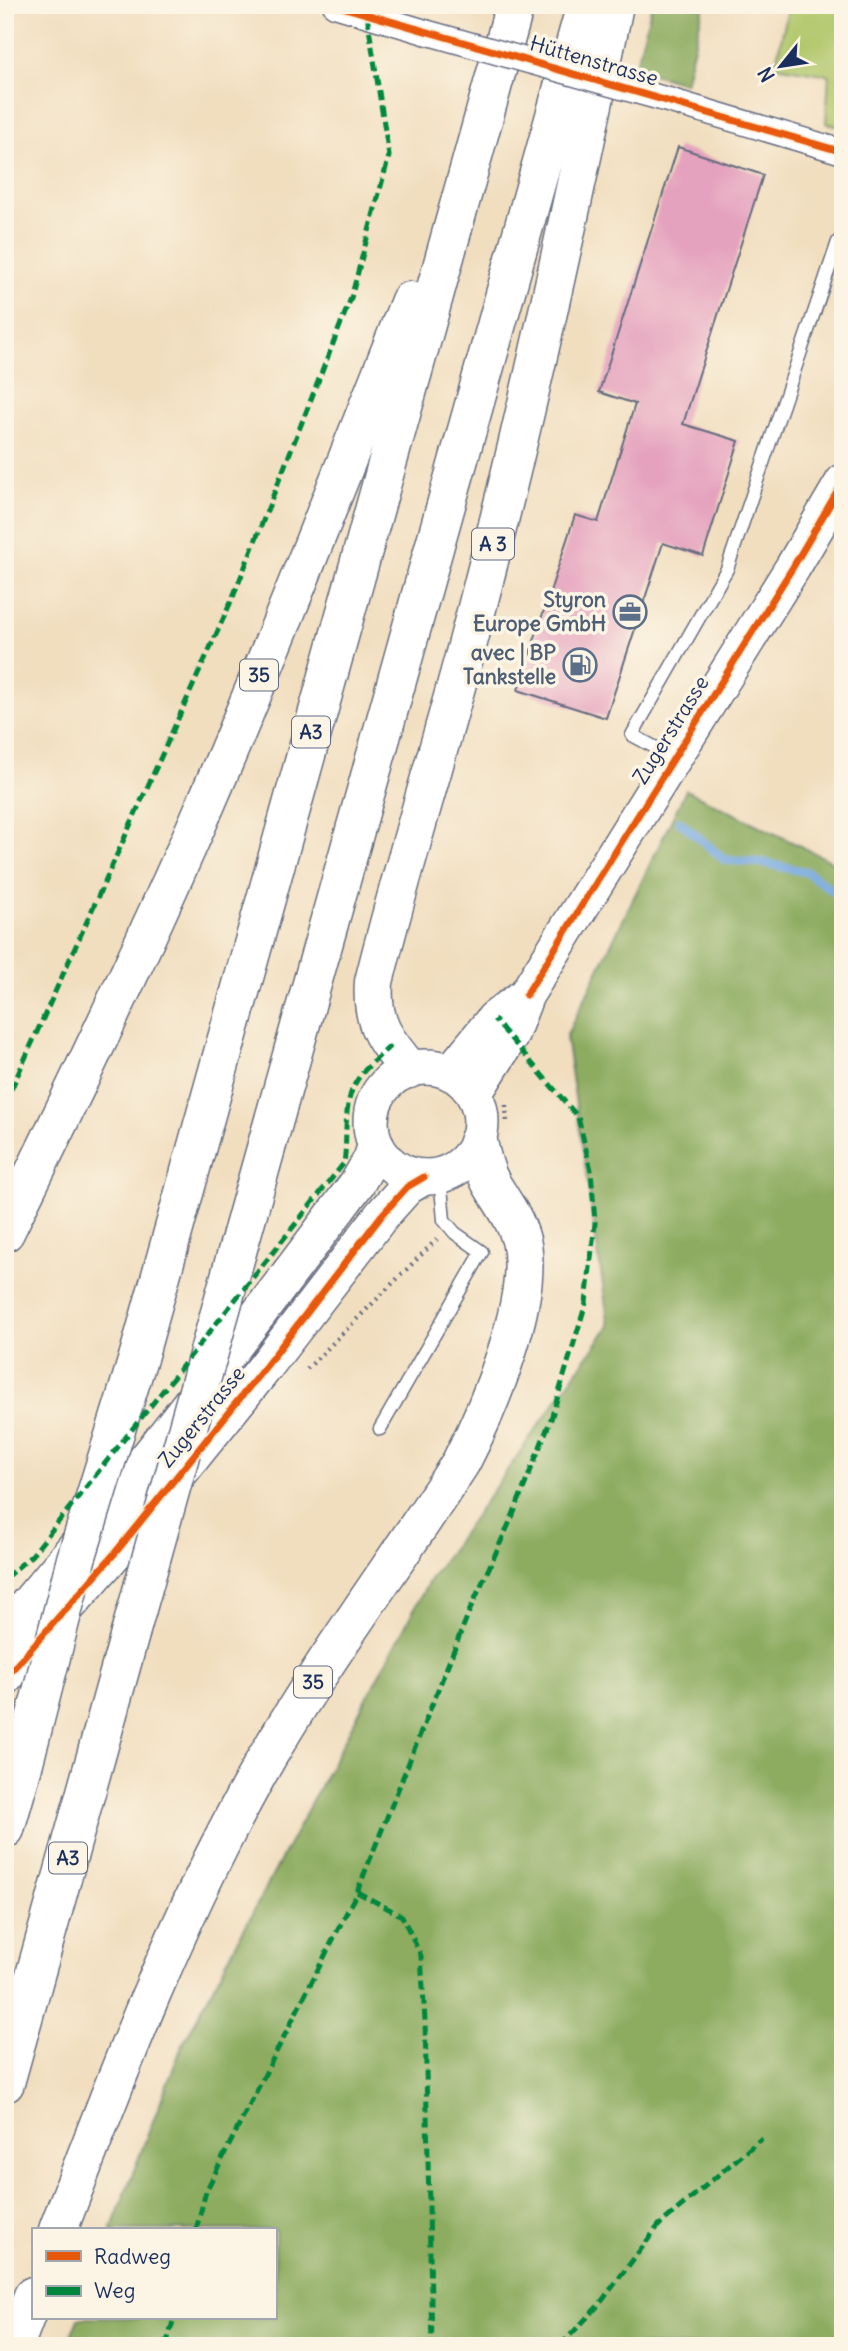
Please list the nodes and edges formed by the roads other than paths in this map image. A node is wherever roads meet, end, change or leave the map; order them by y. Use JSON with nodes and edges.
{"nodes":[{"id":1,"x":335,"y":5,"type":"edge"},
{"id":2,"x":515,"y":5,"type":"edge"},
{"id":3,"x":586,"y":5,"type":"edge"},
{"id":4,"x":614,"y":5,"type":"edge"},
{"id":5,"x":487,"y":107,"type":"junction"},
{"id":6,"x":843,"y":152,"type":"edge"},
{"id":7,"x":843,"y":236,"type":"edge"},
{"id":8,"x":843,"y":482,"type":"edge"},
{"id":9,"x":675,"y":758,"type":"junction"},
{"id":10,"x":409,"y":1069,"type":"junction"},
{"id":11,"x":463,"y":1083,"type":"junction"},
{"id":12,"x":478,"y":1142,"type":"junction"},
{"id":13,"x":376,"y":1144,"type":"junction"},
{"id":14,"x":432,"y":1176,"type":"junction"},
{"id":15,"x":5,"y":1232,"type":"edge"},
{"id":16,"x":380,"y":1429,"type":"dead end"},
{"id":17,"x":5,"y":1630,"type":"edge"},
{"id":18,"x":5,"y":1678,"type":"edge"},
{"id":19,"x":5,"y":1829,"type":"edge"},
{"id":20,"x":5,"y":2083,"type":"edge"},
{"id":21,"x":59,"y":2228,"type":"edge"},
{"id":22,"x":32,"y":2299,"type":"edge"},
{"id":23,"x":14,"y":2346,"type":"edge"}],
"edges":[{"from":1,"to":6,"type":"street","name":"Hüttenstrasse","bridge":true},
{"from":2,"to":5,"type":"highway","number":"A3"},
{"from":3,"to":20,"type":"highway","number":"A3","bridge":true},
{"from":4,"to":10,"type":"highway","number":"A 3"},
{"from":5,"to":15,"type":"highway","number":"35"},
{"from":5,"to":19,"type":"highway","number":"A3","bridge":true},
{"from":7,"to":9,"type":"lane"},
{"from":8,"to":9,"type":"main road","name":"Zugerstrasse"},
{"from":9,"to":11,"type":"main road","name":"Zugerstrasse"},
{"from":10,"to":11,"type":"main road"},
{"from":10,"to":13,"type":"main road","name":"Zugerstrasse"},
{"from":11,"to":12,"type":"main road"},
{"from":12,"to":14,"type":"main road","name":"Zugerstrasse"},
{"from":12,"to":21,"type":"highway","number":"35"},
{"from":13,"to":14,"type":"main road"},
{"from":13,"to":17,"type":"main road","name":"Zugerstrasse"},
{"from":14,"to":16,"type":"lane"},
{"from":14,"to":18,"type":"main road","name":"Zugerstrasse"},
{"from":22,"to":23,"type":"highway"}]}
